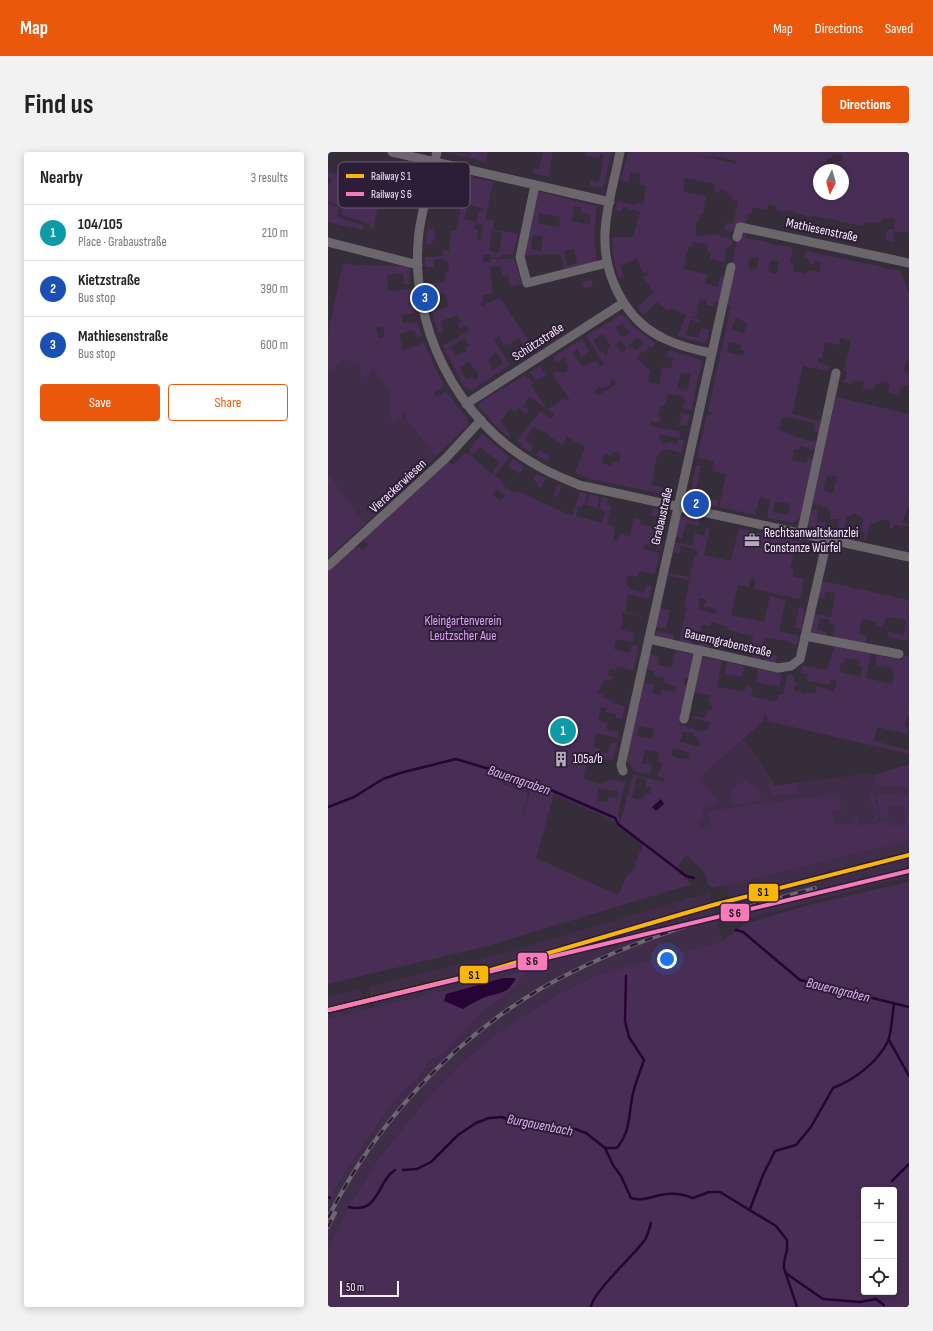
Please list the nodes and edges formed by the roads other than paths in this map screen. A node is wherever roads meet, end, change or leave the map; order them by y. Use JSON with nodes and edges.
{"nodes":[{"id":1,"x":392,"y":152,"type":"edge"},
{"id":2,"x":436,"y":152,"type":"edge"},
{"id":3,"x":620,"y":152,"type":"edge"},
{"id":4,"x":434,"y":162,"type":"joint"},
{"id":5,"x":470,"y":170,"type":"edge"},
{"id":6,"x":535,"y":185,"type":"junction"},
{"id":7,"x":610,"y":202,"type":"junction"},
{"id":8,"x":424,"y":208,"type":"edge"},
{"id":9,"x":737,"y":237,"type":"dead end"},
{"id":10,"x":328,"y":242,"type":"edge"},
{"id":11,"x":607,"y":263,"type":"junction"},
{"id":12,"x":909,"y":263,"type":"edge"},
{"id":13,"x":418,"y":265,"type":"junction"},
{"id":14,"x":731,"y":266,"type":"dead end"},
{"id":15,"x":623,"y":303,"type":"junction"},
{"id":16,"x":711,"y":353,"type":"junction"},
{"id":17,"x":836,"y":373,"type":"dead end"},
{"id":18,"x":466,"y":404,"type":"junction"},
{"id":19,"x":481,"y":420,"type":"junction"},
{"id":20,"x":677,"y":506,"type":"junction"},
{"id":21,"x":801,"y":535,"type":"junction"},
{"id":22,"x":827,"y":540,"type":"junction"},
{"id":23,"x":909,"y":557,"type":"edge"},
{"id":24,"x":328,"y":566,"type":"edge"},
{"id":25,"x":805,"y":636,"type":"junction"},
{"id":26,"x":648,"y":639,"type":"junction"},
{"id":27,"x":699,"y":650,"type":"junction"},
{"id":28,"x":899,"y":654,"type":"dead end"},
{"id":29,"x":684,"y":719,"type":"dead end"},
{"id":30,"x":623,"y":771,"type":"dead end"}],
"edges":[{"from":1,"to":4,"type":"street"},
{"from":2,"to":4,"type":"street"},
{"from":3,"to":7,"type":"street"},
{"from":5,"to":6,"type":"street"},
{"from":6,"to":7,"type":"street"},
{"from":6,"to":11,"type":"street"},
{"from":7,"to":11,"type":"street"},
{"from":8,"to":13,"type":"street"},
{"from":9,"to":12,"type":"street","name":"Mathiesenstraße"},
{"from":10,"to":13,"type":"street"},
{"from":11,"to":15,"type":"street"},
{"from":13,"to":18,"type":"street"},
{"from":14,"to":16,"type":"street","name":"Grabaustraße"},
{"from":15,"to":16,"type":"street"},
{"from":15,"to":18,"type":"street","name":"Schützstraße"},
{"from":16,"to":20,"type":"street","name":"Grabaustraße"},
{"from":17,"to":21,"type":"street"},
{"from":18,"to":19,"type":"street"},
{"from":19,"to":20,"type":"street"},
{"from":19,"to":24,"type":"street","name":"Vierackerwiesen"},
{"from":20,"to":21,"type":"street"},
{"from":20,"to":26,"type":"street","name":"Grabaustraße"},
{"from":21,"to":22,"type":"street"},
{"from":22,"to":23,"type":"street"},
{"from":22,"to":25,"type":"street","name":"Bauerngrabenstraße"},
{"from":25,"to":27,"type":"street","name":"Bauerngrabenstraße"},
{"from":25,"to":28,"type":"street"},
{"from":26,"to":27,"type":"street","name":"Bauerngrabenstraße"},
{"from":26,"to":30,"type":"street","name":"Grabaustraße"},
{"from":27,"to":29,"type":"street"}]}
